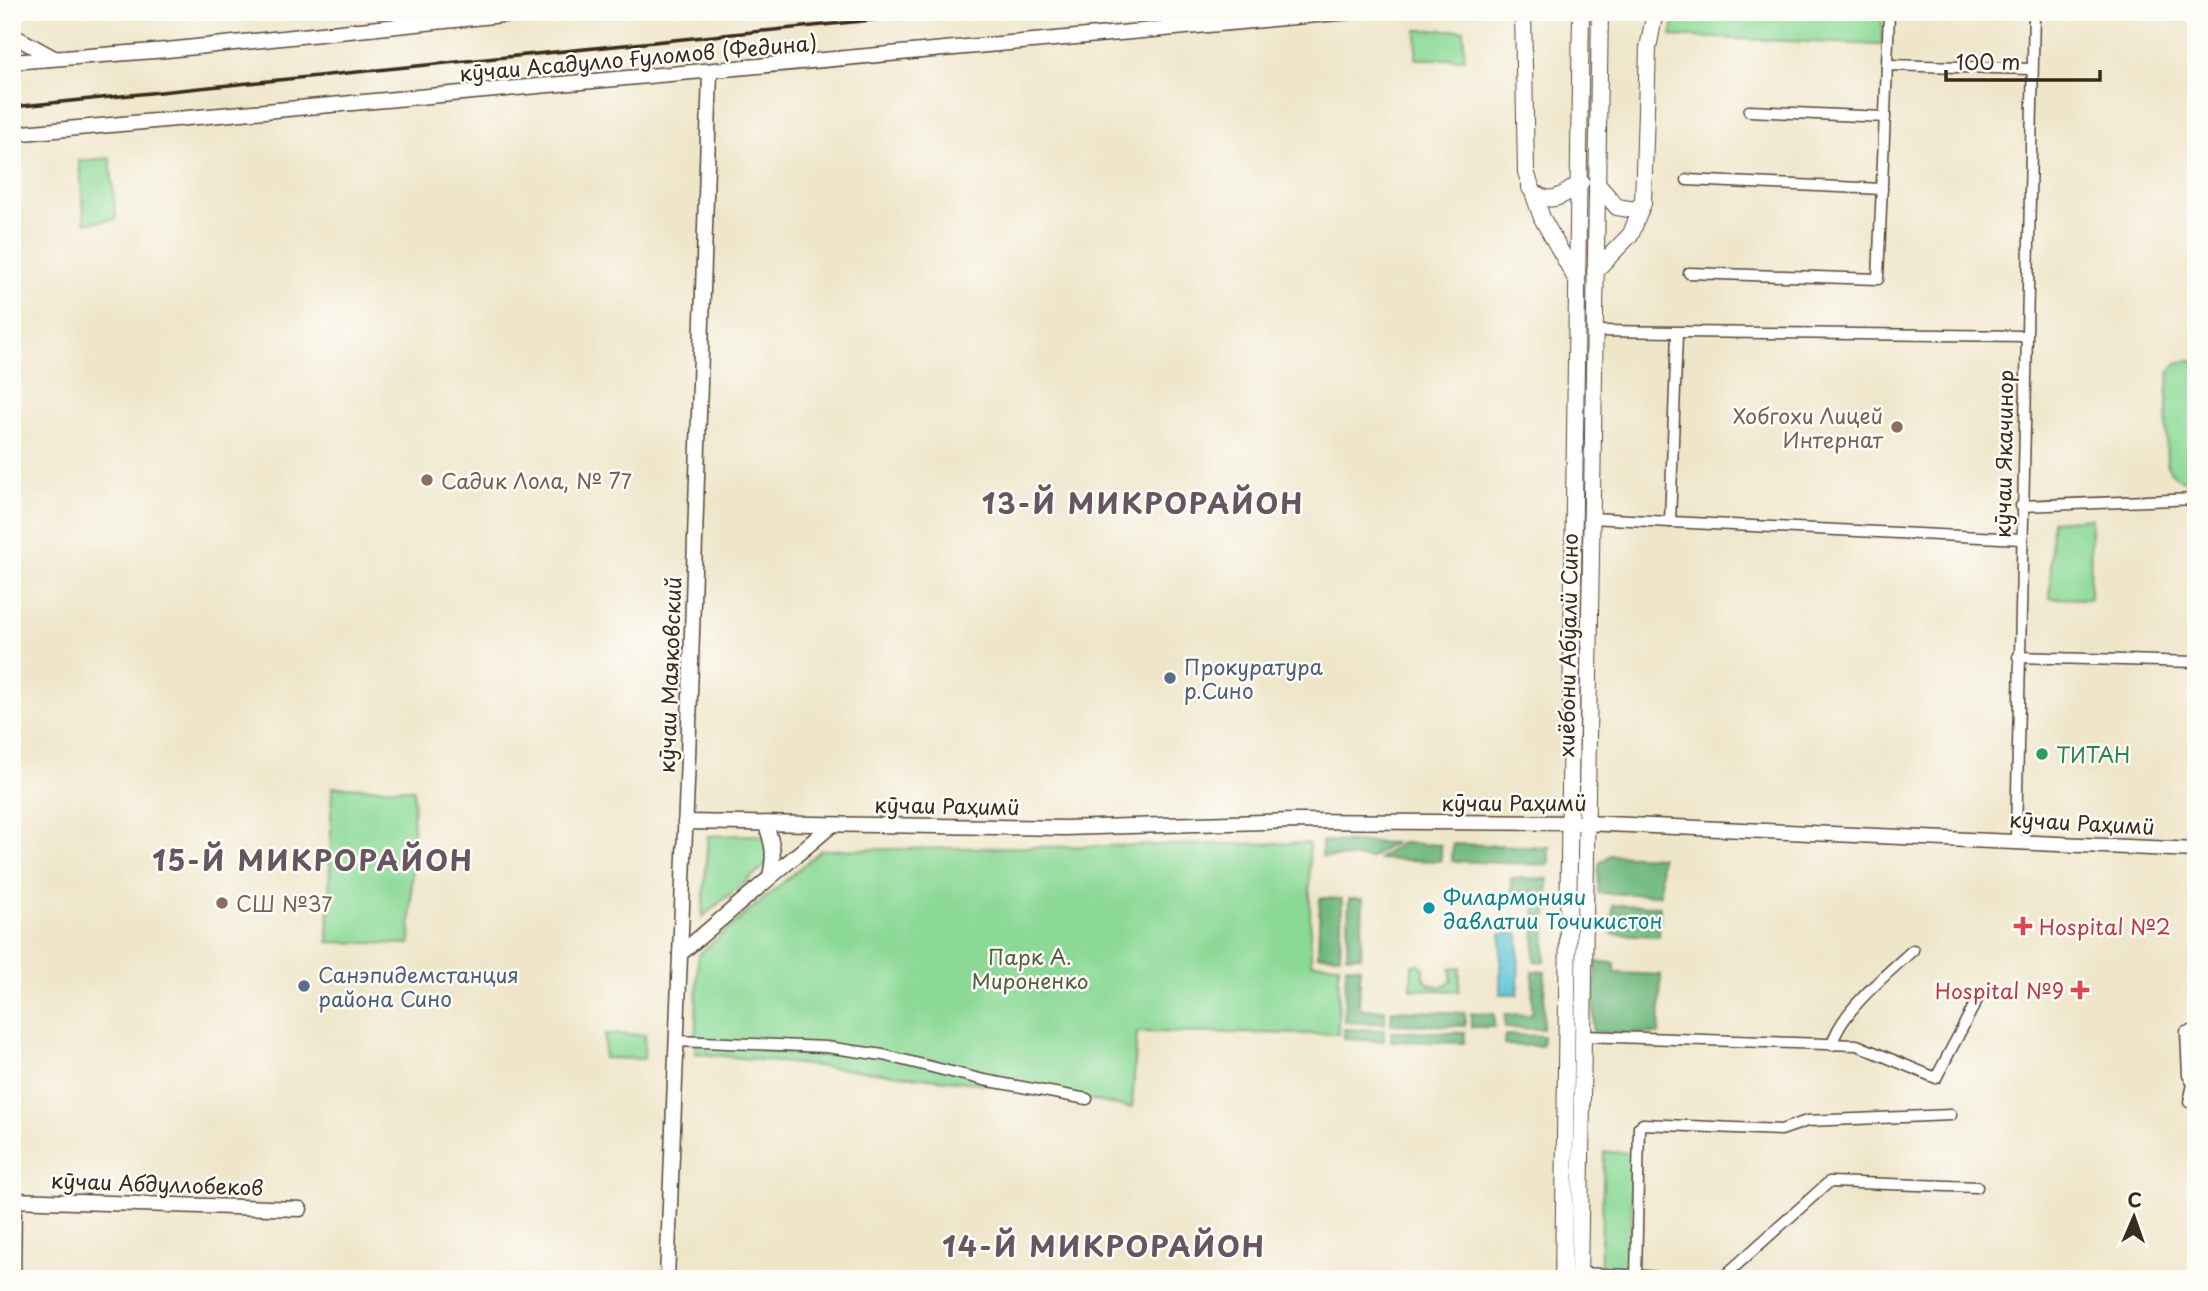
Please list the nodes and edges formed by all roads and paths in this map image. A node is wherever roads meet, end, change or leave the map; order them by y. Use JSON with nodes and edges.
{"nodes":[{"id":1,"x":532,"y":12,"type":"edge"},
{"id":2,"x":1350,"y":12,"type":"edge"},
{"id":3,"x":1523,"y":12,"type":"edge"},
{"id":4,"x":1581,"y":12,"type":"edge"},
{"id":5,"x":1600,"y":12,"type":"edge"},
{"id":6,"x":1656,"y":12,"type":"edge"},
{"id":7,"x":1889,"y":12,"type":"edge"},
{"id":8,"x":2034,"y":12,"type":"edge"},
{"id":9,"x":12,"y":35,"type":"edge"},
{"id":10,"x":54,"y":58,"type":"junction"},
{"id":11,"x":12,"y":62,"type":"edge"},
{"id":12,"x":1887,"y":65,"type":"junction"},
{"id":13,"x":2032,"y":69,"type":"junction"},
{"id":14,"x":710,"y":72,"type":"junction"},
{"id":15,"x":1749,"y":111,"type":"dead end"},
{"id":16,"x":1885,"y":117,"type":"junction"},
{"id":17,"x":12,"y":134,"type":"edge"},
{"id":18,"x":1687,"y":180,"type":"dead end"},
{"id":19,"x":1589,"y":183,"type":"junction"},
{"id":20,"x":1529,"y":187,"type":"junction"},
{"id":21,"x":1882,"y":189,"type":"junction"},
{"id":22,"x":1643,"y":203,"type":"junction"},
{"id":23,"x":1595,"y":271,"type":"junction"},
{"id":24,"x":1689,"y":273,"type":"dead end"},
{"id":25,"x":1577,"y":281,"type":"junction"},
{"id":26,"x":1594,"y":331,"type":"junction"},
{"id":27,"x":1677,"y":334,"type":"junction"},
{"id":28,"x":2025,"y":336,"type":"junction"},
{"id":29,"x":2196,"y":499,"type":"edge"},
{"id":30,"x":2021,"y":506,"type":"junction"},
{"id":31,"x":1590,"y":518,"type":"junction"},
{"id":32,"x":1670,"y":522,"type":"junction"},
{"id":33,"x":2021,"y":540,"type":"junction"},
{"id":34,"x":2018,"y":657,"type":"junction"},
{"id":35,"x":2196,"y":662,"type":"edge"},
{"id":36,"x":685,"y":822,"type":"junction"},
{"id":37,"x":1585,"y":823,"type":"junction"},
{"id":38,"x":1567,"y":824,"type":"junction"},
{"id":39,"x":766,"y":825,"type":"junction"},
{"id":40,"x":832,"y":825,"type":"junction"},
{"id":41,"x":2016,"y":839,"type":"junction"},
{"id":42,"x":2196,"y":850,"type":"edge"},
{"id":43,"x":770,"y":876,"type":"junction"},
{"id":44,"x":1913,"y":950,"type":"dead end"},
{"id":45,"x":680,"y":954,"type":"junction"},
{"id":46,"x":1977,"y":1000,"type":"dead end"},
{"id":47,"x":2196,"y":1030,"type":"edge"},
{"id":48,"x":1583,"y":1036,"type":"junction"},
{"id":49,"x":676,"y":1041,"type":"junction"},
{"id":50,"x":1832,"y":1045,"type":"junction"},
{"id":51,"x":1087,"y":1099,"type":"dead end"},
{"id":52,"x":2189,"y":1102,"type":"dead end"},
{"id":53,"x":1951,"y":1115,"type":"dead end"},
{"id":54,"x":1978,"y":1187,"type":"dead end"},
{"id":55,"x":14,"y":1200,"type":"edge"},
{"id":56,"x":300,"y":1209,"type":"dead end"},
{"id":57,"x":1579,"y":1276,"type":"edge"},
{"id":58,"x":1636,"y":1277,"type":"edge"},
{"id":59,"x":15,"y":1279,"type":"edge"},
{"id":60,"x":667,"y":1279,"type":"edge"},
{"id":61,"x":1563,"y":1279,"type":"edge"},
{"id":62,"x":1716,"y":1279,"type":"edge"},
{"id":63,"x":1721,"y":1279,"type":"edge"}],
"edges":[{"from":1,"to":10,"type":"street"},
{"from":2,"to":14,"type":"street","name":"кӯчаи Асадулло Ғуломов (Федина)"},
{"from":3,"to":20,"type":"main road"},
{"from":4,"to":19,"type":"main road","name":"хиёбони Абӯалӣ Сино"},
{"from":5,"to":19,"type":"main road","name":"хиёбони Абӯалӣ Сино"},
{"from":6,"to":22,"type":"main road"},
{"from":7,"to":12,"type":"street"},
{"from":8,"to":13,"type":"street","name":"кӯчаи Якачинор"},
{"from":9,"to":10,"type":"street"},
{"from":10,"to":11,"type":"street"},
{"from":12,"to":13,"type":"street"},
{"from":12,"to":16,"type":"street"},
{"from":13,"to":28,"type":"street","name":"кӯчаи Якачинор"},
{"from":14,"to":17,"type":"street","name":"кӯчаи Асадулло Ғуломов (Федина)"},
{"from":14,"to":36,"type":"street","name":"кӯчаи Маяковский"},
{"from":15,"to":16,"type":"street"},
{"from":16,"to":21,"type":"street"},
{"from":18,"to":21,"type":"street"},
{"from":19,"to":20,"type":"main road"},
{"from":19,"to":22,"type":"main road"},
{"from":19,"to":23,"type":"main road","name":"хиёбони Абӯалӣ Сино"},
{"from":19,"to":25,"type":"main road","name":"хиёбони Абӯалӣ Сино"},
{"from":20,"to":25,"type":"main road"},
{"from":21,"to":24,"type":"street"},
{"from":22,"to":23,"type":"main road"},
{"from":23,"to":26,"type":"main road","name":"хиёбони Абӯалӣ Сино"},
{"from":25,"to":38,"type":"main road","name":"хиёбони Абӯалӣ Сино"},
{"from":26,"to":27,"type":"street"},
{"from":26,"to":31,"type":"main road","name":"хиёбони Абӯалӣ Сино"},
{"from":27,"to":28,"type":"street"},
{"from":27,"to":32,"type":"street"},
{"from":28,"to":30,"type":"street","name":"кӯчаи Якачинор"},
{"from":29,"to":30,"type":"street"},
{"from":30,"to":33,"type":"street","name":"кӯчаи Якачинор"},
{"from":31,"to":32,"type":"street"},
{"from":31,"to":37,"type":"main road","name":"хиёбони Абӯалӣ Сино"},
{"from":32,"to":33,"type":"street"},
{"from":33,"to":34,"type":"street","name":"кӯчаи Якачинор"},
{"from":34,"to":35,"type":"street"},
{"from":34,"to":41,"type":"street","name":"кӯчаи Якачинор"},
{"from":36,"to":39,"type":"street","name":"кӯчаи Раҳимӣ"},
{"from":36,"to":45,"type":"street","name":"кӯчаи Маяковский"},
{"from":37,"to":38,"type":"street","name":"кӯчаи Раҳимӣ"},
{"from":37,"to":41,"type":"street","name":"кӯчаи Раҳимӣ"},
{"from":37,"to":48,"type":"main road","name":"хиёбони Абӯалӣ Сино"},
{"from":38,"to":40,"type":"street","name":"кӯчаи Раҳимӣ"},
{"from":38,"to":61,"type":"main road","name":"хиёбони Абӯалӣ Сино"},
{"from":39,"to":40,"type":"street","name":"кӯчаи Раҳимӣ"},
{"from":39,"to":43,"type":"street"},
{"from":40,"to":43,"type":"street"},
{"from":41,"to":42,"type":"street","name":"кӯчаи Раҳимӣ"},
{"from":43,"to":45,"type":"street"},
{"from":44,"to":50,"type":"street"},
{"from":45,"to":49,"type":"street","name":"кӯчаи Маяковский"},
{"from":46,"to":50,"type":"street"},
{"from":47,"to":52,"type":"street"},
{"from":48,"to":50,"type":"street"},
{"from":48,"to":57,"type":"main road","name":"хиёбони Абӯалӣ Сино"},
{"from":49,"to":51,"type":"street"},
{"from":49,"to":60,"type":"street","name":"кӯчаи Маяковский"},
{"from":53,"to":58,"type":"street"},
{"from":54,"to":63,"type":"street"},
{"from":55,"to":56,"type":"street","name":"кӯчаи Абдуллобеков"},
{"from":55,"to":59,"type":"street"},
{"from":57,"to":58,"type":"street"},
{"from":58,"to":62,"type":"street"}]}
